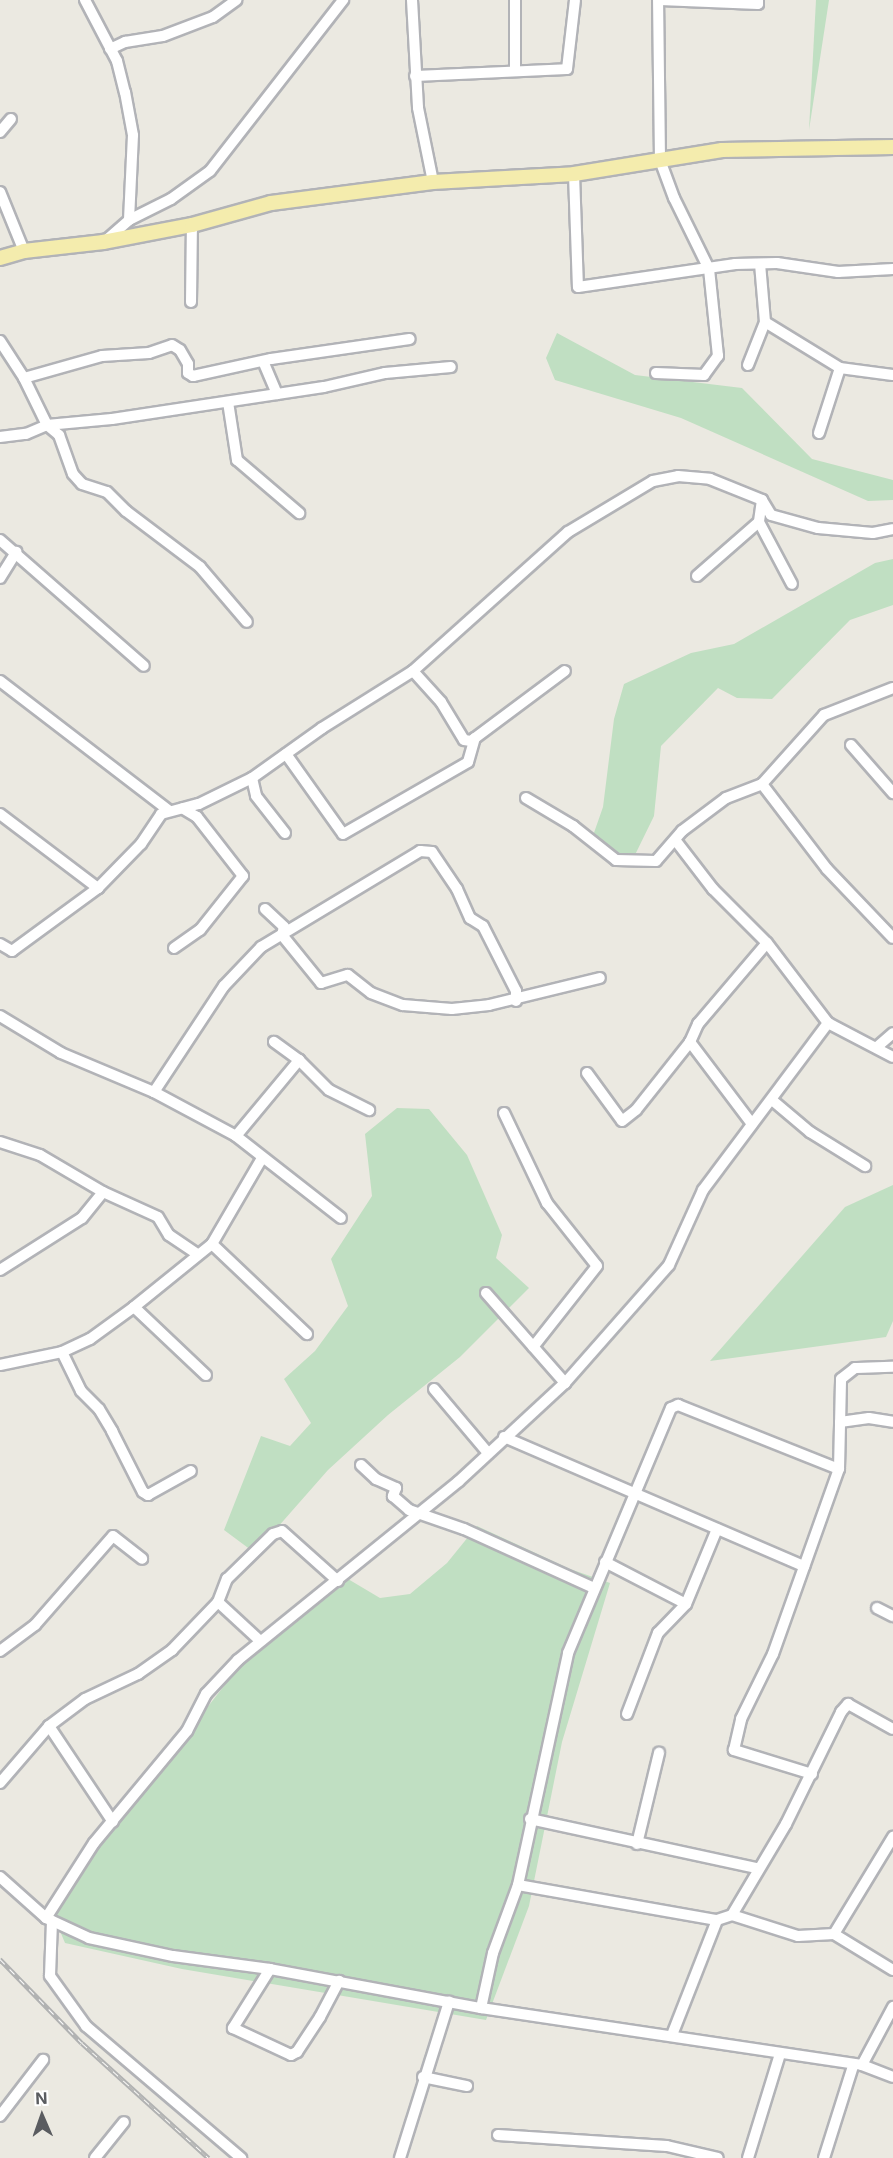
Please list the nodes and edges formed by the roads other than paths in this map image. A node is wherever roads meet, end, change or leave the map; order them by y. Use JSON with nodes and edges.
{"nodes":[{"id":1,"x":85,"y":0,"type":"edge"},
{"id":2,"x":236,"y":0,"type":"edge"},
{"id":3,"x":344,"y":0,"type":"edge"},
{"id":4,"x":412,"y":0,"type":"edge"},
{"id":5,"x":515,"y":0,"type":"edge"},
{"id":6,"x":574,"y":0,"type":"edge"},
{"id":7,"x":659,"y":0,"type":"edge"},
{"id":8,"x":758,"y":0,"type":"edge"},
{"id":9,"x":110,"y":49,"type":"junction"},
{"id":10,"x":515,"y":70,"type":"junction"},
{"id":11,"x":415,"y":76,"type":"junction"},
{"id":12,"x":11,"y":118,"type":"dead end"},
{"id":13,"x":0,"y":132,"type":"edge"},
{"id":14,"x":893,"y":147,"type":"edge"},
{"id":15,"x":660,"y":160,"type":"junction"},
{"id":16,"x":574,"y":174,"type":"junction"},
{"id":17,"x":433,"y":182,"type":"junction"},
{"id":18,"x":0,"y":192,"type":"edge"},
{"id":19,"x":129,"y":220,"type":"junction"},
{"id":20,"x":192,"y":225,"type":"junction"},
{"id":21,"x":104,"y":242,"type":"junction"},
{"id":22,"x":24,"y":251,"type":"junction"},
{"id":23,"x":0,"y":258,"type":"edge"},
{"id":24,"x":760,"y":264,"type":"junction"},
{"id":25,"x":709,"y":268,"type":"junction"},
{"id":26,"x":893,"y":269,"type":"edge"},
{"id":27,"x":191,"y":302,"type":"dead end"},
{"id":28,"x":765,"y":322,"type":"junction"},
{"id":29,"x":410,"y":339,"type":"dead end"},
{"id":30,"x":0,"y":341,"type":"edge"},
{"id":31,"x":263,"y":361,"type":"junction"},
{"id":32,"x":748,"y":365,"type":"dead end"},
{"id":33,"x":451,"y":367,"type":"dead end"},
{"id":34,"x":840,"y":368,"type":"junction"},
{"id":35,"x":656,"y":373,"type":"dead end"},
{"id":36,"x":893,"y":375,"type":"edge"},
{"id":37,"x":24,"y":378,"type":"junction"},
{"id":38,"x":277,"y":394,"type":"junction"},
{"id":39,"x":228,"y":402,"type":"junction"},
{"id":40,"x":47,"y":424,"type":"junction"},
{"id":41,"x":819,"y":433,"type":"dead end"},
{"id":42,"x":0,"y":437,"type":"edge"},
{"id":43,"x":762,"y":500,"type":"junction"},
{"id":44,"x":299,"y":513,"type":"dead end"},
{"id":45,"x":759,"y":522,"type":"junction"},
{"id":46,"x":893,"y":529,"type":"edge"},
{"id":47,"x":0,"y":540,"type":"edge"},
{"id":48,"x":16,"y":552,"type":"junction"},
{"id":49,"x":697,"y":576,"type":"dead end"},
{"id":50,"x":0,"y":578,"type":"edge"},
{"id":51,"x":792,"y":584,"type":"dead end"},
{"id":52,"x":247,"y":622,"type":"dead end"},
{"id":53,"x":144,"y":666,"type":"dead end"},
{"id":54,"x":565,"y":670,"type":"dead end"},
{"id":55,"x":412,"y":671,"type":"junction"},
{"id":56,"x":0,"y":681,"type":"edge"},
{"id":57,"x":893,"y":688,"type":"edge"},
{"id":58,"x":475,"y":738,"type":"junction"},
{"id":59,"x":851,"y":745,"type":"dead end"},
{"id":60,"x":286,"y":754,"type":"junction"},
{"id":61,"x":252,"y":778,"type":"junction"},
{"id":62,"x":762,"y":784,"type":"junction"},
{"id":63,"x":893,"y":793,"type":"edge"},
{"id":64,"x":526,"y":798,"type":"dead end"},
{"id":65,"x":182,"y":807,"type":"junction"},
{"id":66,"x":168,"y":810,"type":"junction"},
{"id":67,"x":0,"y":814,"type":"edge"},
{"id":68,"x":285,"y":833,"type":"dead end"},
{"id":69,"x":676,"y":841,"type":"junction"},
{"id":70,"x":98,"y":888,"type":"junction"},
{"id":71,"x":265,"y":909,"type":"dead end"},
{"id":72,"x":282,"y":935,"type":"junction"},
{"id":73,"x":892,"y":936,"type":"edge"},
{"id":74,"x":766,"y":943,"type":"junction"},
{"id":75,"x":0,"y":944,"type":"edge"},
{"id":76,"x":174,"y":948,"type":"dead end"},
{"id":77,"x":600,"y":978,"type":"dead end"},
{"id":78,"x":516,"y":1001,"type":"junction"},
{"id":79,"x":0,"y":1016,"type":"edge"},
{"id":80,"x":828,"y":1023,"type":"junction"},
{"id":81,"x":893,"y":1033,"type":"edge"},
{"id":82,"x":274,"y":1042,"type":"dead end"},
{"id":83,"x":690,"y":1042,"type":"junction"},
{"id":84,"x":877,"y":1047,"type":"junction"},
{"id":85,"x":893,"y":1057,"type":"edge"},
{"id":86,"x":299,"y":1060,"type":"junction"},
{"id":87,"x":587,"y":1073,"type":"dead end"},
{"id":88,"x":154,"y":1092,"type":"junction"},
{"id":89,"x":772,"y":1100,"type":"junction"},
{"id":90,"x":369,"y":1110,"type":"dead end"},
{"id":91,"x":504,"y":1113,"type":"dead end"},
{"id":92,"x":752,"y":1124,"type":"junction"},
{"id":93,"x":236,"y":1136,"type":"junction"},
{"id":94,"x":0,"y":1142,"type":"edge"},
{"id":95,"x":262,"y":1158,"type":"junction"},
{"id":96,"x":865,"y":1166,"type":"dead end"},
{"id":97,"x":103,"y":1192,"type":"junction"},
{"id":98,"x":341,"y":1218,"type":"dead end"},
{"id":99,"x":212,"y":1244,"type":"junction"},
{"id":100,"x":196,"y":1253,"type":"junction"},
{"id":101,"x":0,"y":1270,"type":"edge"},
{"id":102,"x":486,"y":1293,"type":"dead end"},
{"id":103,"x":134,"y":1307,"type":"junction"},
{"id":104,"x":307,"y":1334,"type":"dead end"},
{"id":105,"x":533,"y":1347,"type":"junction"},
{"id":106,"x":63,"y":1352,"type":"junction"},
{"id":107,"x":0,"y":1365,"type":"edge"},
{"id":108,"x":893,"y":1367,"type":"edge"},
{"id":109,"x":206,"y":1375,"type":"dead end"},
{"id":110,"x":565,"y":1383,"type":"junction"},
{"id":111,"x":434,"y":1389,"type":"dead end"},
{"id":112,"x":840,"y":1422,"type":"junction"},
{"id":113,"x":893,"y":1422,"type":"edge"},
{"id":114,"x":504,"y":1437,"type":"junction"},
{"id":115,"x":488,"y":1453,"type":"junction"},
{"id":116,"x":361,"y":1465,"type":"dead end"},
{"id":117,"x":839,"y":1469,"type":"junction"},
{"id":118,"x":191,"y":1471,"type":"dead end"},
{"id":119,"x":637,"y":1493,"type":"junction"},
{"id":120,"x":417,"y":1512,"type":"junction"},
{"id":121,"x":717,"y":1529,"type":"junction"},
{"id":122,"x":141,"y":1559,"type":"dead end"},
{"id":123,"x":605,"y":1562,"type":"junction"},
{"id":124,"x":804,"y":1566,"type":"junction"},
{"id":125,"x":338,"y":1581,"type":"junction"},
{"id":126,"x":594,"y":1588,"type":"junction"},
{"id":127,"x":218,"y":1602,"type":"junction"},
{"id":128,"x":686,"y":1604,"type":"junction"},
{"id":129,"x":877,"y":1608,"type":"dead end"},
{"id":130,"x":893,"y":1616,"type":"edge"},
{"id":131,"x":259,"y":1640,"type":"junction"},
{"id":132,"x":2,"y":1647,"type":"edge"},
{"id":133,"x":627,"y":1714,"type":"dead end"},
{"id":134,"x":49,"y":1726,"type":"junction"},
{"id":135,"x":893,"y":1730,"type":"edge"},
{"id":136,"x":659,"y":1753,"type":"dead end"},
{"id":137,"x":812,"y":1774,"type":"junction"},
{"id":138,"x":0,"y":1783,"type":"edge"},
{"id":139,"x":530,"y":1819,"type":"junction"},
{"id":140,"x":113,"y":1822,"type":"junction"},
{"id":141,"x":893,"y":1837,"type":"edge"},
{"id":142,"x":637,"y":1844,"type":"junction"},
{"id":143,"x":889,"y":1851,"type":"edge"},
{"id":144,"x":757,"y":1868,"type":"junction"},
{"id":145,"x":0,"y":1877,"type":"edge"},
{"id":146,"x":518,"y":1886,"type":"junction"},
{"id":147,"x":732,"y":1915,"type":"junction"},
{"id":148,"x":49,"y":1920,"type":"junction"},
{"id":149,"x":717,"y":1920,"type":"junction"},
{"id":150,"x":834,"y":1934,"type":"junction"},
{"id":151,"x":270,"y":1969,"type":"junction"},
{"id":152,"x":893,"y":1970,"type":"edge"},
{"id":153,"x":339,"y":1982,"type":"junction"},
{"id":154,"x":449,"y":2002,"type":"junction"},
{"id":155,"x":893,"y":2007,"type":"edge"},
{"id":156,"x":481,"y":2008,"type":"junction"},
{"id":157,"x":672,"y":2035,"type":"junction"},
{"id":158,"x":780,"y":2054,"type":"junction"},
{"id":159,"x":43,"y":2060,"type":"dead end"},
{"id":160,"x":857,"y":2065,"type":"junction"},
{"id":161,"x":423,"y":2077,"type":"junction"},
{"id":162,"x":893,"y":2077,"type":"edge"},
{"id":163,"x":467,"y":2086,"type":"dead end"},
{"id":164,"x":0,"y":2116,"type":"edge"},
{"id":165,"x":124,"y":2122,"type":"dead end"},
{"id":166,"x":498,"y":2135,"type":"dead end"},
{"id":167,"x":95,"y":2158,"type":"edge"},
{"id":168,"x":241,"y":2158,"type":"edge"},
{"id":169,"x":400,"y":2158,"type":"edge"},
{"id":170,"x":718,"y":2158,"type":"edge"},
{"id":171,"x":748,"y":2158,"type":"edge"},
{"id":172,"x":824,"y":2158,"type":"edge"}],
"edges":[{"from":1,"to":9,"type":"street"},
{"from":2,"to":9,"type":"street"},
{"from":3,"to":19,"type":"street"},
{"from":4,"to":11,"type":"street"},
{"from":5,"to":10,"type":"street"},
{"from":6,"to":10,"type":"street"},
{"from":7,"to":8,"type":"street"},
{"from":7,"to":15,"type":"street"},
{"from":9,"to":19,"type":"street"},
{"from":10,"to":11,"type":"street"},
{"from":11,"to":17,"type":"street"},
{"from":12,"to":13,"type":"street"},
{"from":14,"to":15,"type":"main road"},
{"from":15,"to":16,"type":"main road"},
{"from":15,"to":25,"type":"street"},
{"from":16,"to":17,"type":"main road"},
{"from":16,"to":25,"type":"street"},
{"from":17,"to":20,"type":"main road"},
{"from":18,"to":22,"type":"street"},
{"from":19,"to":21,"type":"street"},
{"from":20,"to":21,"type":"main road"},
{"from":20,"to":27,"type":"street"},
{"from":21,"to":22,"type":"main road"},
{"from":22,"to":23,"type":"main road"},
{"from":24,"to":25,"type":"street"},
{"from":24,"to":26,"type":"street"},
{"from":24,"to":28,"type":"street"},
{"from":25,"to":35,"type":"street"},
{"from":28,"to":32,"type":"street"},
{"from":28,"to":34,"type":"street"},
{"from":29,"to":31,"type":"street"},
{"from":30,"to":37,"type":"street"},
{"from":31,"to":37,"type":"street"},
{"from":31,"to":38,"type":"street"},
{"from":33,"to":38,"type":"street"},
{"from":34,"to":36,"type":"street"},
{"from":34,"to":41,"type":"street"},
{"from":37,"to":40,"type":"street"},
{"from":38,"to":39,"type":"street"},
{"from":39,"to":40,"type":"street"},
{"from":39,"to":44,"type":"street"},
{"from":40,"to":42,"type":"street"},
{"from":40,"to":52,"type":"street"},
{"from":43,"to":45,"type":"street"},
{"from":43,"to":46,"type":"street"},
{"from":43,"to":55,"type":"street"},
{"from":45,"to":49,"type":"street"},
{"from":45,"to":51,"type":"street"},
{"from":47,"to":48,"type":"street"},
{"from":48,"to":50,"type":"street"},
{"from":48,"to":53,"type":"street"},
{"from":54,"to":58,"type":"street"},
{"from":55,"to":58,"type":"street"},
{"from":55,"to":60,"type":"street"},
{"from":56,"to":66,"type":"street"},
{"from":57,"to":62,"type":"street"},
{"from":58,"to":60,"type":"street"},
{"from":59,"to":63,"type":"street"},
{"from":60,"to":61,"type":"street"},
{"from":61,"to":65,"type":"street"},
{"from":61,"to":68,"type":"street"},
{"from":62,"to":69,"type":"street"},
{"from":62,"to":73,"type":"street"},
{"from":64,"to":69,"type":"street"},
{"from":65,"to":66,"type":"street"},
{"from":65,"to":76,"type":"street"},
{"from":66,"to":70,"type":"street"},
{"from":67,"to":70,"type":"street"},
{"from":69,"to":74,"type":"street"},
{"from":70,"to":75,"type":"street"},
{"from":71,"to":72,"type":"street"},
{"from":72,"to":78,"type":"street"},
{"from":72,"to":78,"type":"street"},
{"from":72,"to":88,"type":"street"},
{"from":74,"to":80,"type":"street"},
{"from":74,"to":83,"type":"street"},
{"from":77,"to":78,"type":"street"},
{"from":79,"to":88,"type":"street"},
{"from":80,"to":84,"type":"street"},
{"from":80,"to":89,"type":"street"},
{"from":81,"to":84,"type":"street"},
{"from":82,"to":86,"type":"street"},
{"from":83,"to":87,"type":"street"},
{"from":83,"to":92,"type":"street"},
{"from":84,"to":85,"type":"street"},
{"from":86,"to":90,"type":"street"},
{"from":86,"to":93,"type":"street"},
{"from":88,"to":93,"type":"street"},
{"from":89,"to":92,"type":"street"},
{"from":89,"to":96,"type":"street"},
{"from":91,"to":105,"type":"street"},
{"from":92,"to":110,"type":"street"},
{"from":93,"to":95,"type":"street"},
{"from":94,"to":97,"type":"street"},
{"from":95,"to":98,"type":"street"},
{"from":95,"to":99,"type":"street"},
{"from":97,"to":100,"type":"street"},
{"from":97,"to":101,"type":"street"},
{"from":99,"to":100,"type":"street"},
{"from":99,"to":104,"type":"street"},
{"from":100,"to":103,"type":"street"},
{"from":102,"to":105,"type":"street"},
{"from":103,"to":106,"type":"street"},
{"from":103,"to":109,"type":"street"},
{"from":105,"to":110,"type":"street"},
{"from":106,"to":107,"type":"street"},
{"from":106,"to":118,"type":"street"},
{"from":108,"to":112,"type":"street"},
{"from":110,"to":114,"type":"street"},
{"from":111,"to":115,"type":"street"},
{"from":112,"to":113,"type":"street"},
{"from":112,"to":117,"type":"street"},
{"from":114,"to":115,"type":"street"},
{"from":114,"to":119,"type":"street"},
{"from":115,"to":120,"type":"street"},
{"from":116,"to":120,"type":"street"},
{"from":117,"to":119,"type":"street"},
{"from":117,"to":124,"type":"street"},
{"from":119,"to":121,"type":"street"},
{"from":119,"to":123,"type":"street"},
{"from":120,"to":125,"type":"street"},
{"from":120,"to":126,"type":"street"},
{"from":121,"to":124,"type":"street"},
{"from":121,"to":128,"type":"street"},
{"from":122,"to":132,"type":"street"},
{"from":123,"to":126,"type":"street"},
{"from":123,"to":128,"type":"street"},
{"from":124,"to":137,"type":"street"},
{"from":125,"to":127,"type":"street"},
{"from":125,"to":131,"type":"street"},
{"from":126,"to":139,"type":"street"},
{"from":127,"to":131,"type":"street"},
{"from":127,"to":134,"type":"street"},
{"from":128,"to":133,"type":"street"},
{"from":129,"to":130,"type":"street"},
{"from":131,"to":140,"type":"street"},
{"from":134,"to":138,"type":"street"},
{"from":134,"to":140,"type":"street"},
{"from":135,"to":137,"type":"street"},
{"from":136,"to":142,"type":"street"},
{"from":137,"to":144,"type":"street"},
{"from":139,"to":142,"type":"street"},
{"from":139,"to":146,"type":"street"},
{"from":140,"to":148,"type":"street"},
{"from":141,"to":143,"type":"street"},
{"from":142,"to":144,"type":"street"},
{"from":143,"to":150,"type":"street"},
{"from":144,"to":147,"type":"street"},
{"from":145,"to":148,"type":"street"},
{"from":146,"to":149,"type":"street"},
{"from":146,"to":156,"type":"street"},
{"from":147,"to":149,"type":"street"},
{"from":147,"to":150,"type":"street"},
{"from":148,"to":151,"type":"street"},
{"from":148,"to":168,"type":"street"},
{"from":149,"to":157,"type":"street"},
{"from":150,"to":152,"type":"street"},
{"from":151,"to":153,"type":"street"},
{"from":151,"to":153,"type":"street"},
{"from":153,"to":154,"type":"street"},
{"from":154,"to":156,"type":"street"},
{"from":154,"to":161,"type":"street"},
{"from":155,"to":160,"type":"street"},
{"from":156,"to":157,"type":"street"},
{"from":157,"to":158,"type":"street"},
{"from":158,"to":160,"type":"street"},
{"from":158,"to":171,"type":"street"},
{"from":159,"to":164,"type":"street"},
{"from":160,"to":162,"type":"street"},
{"from":160,"to":172,"type":"street"},
{"from":161,"to":163,"type":"street"},
{"from":161,"to":169,"type":"street"},
{"from":165,"to":167,"type":"street"},
{"from":166,"to":170,"type":"street"}]}
